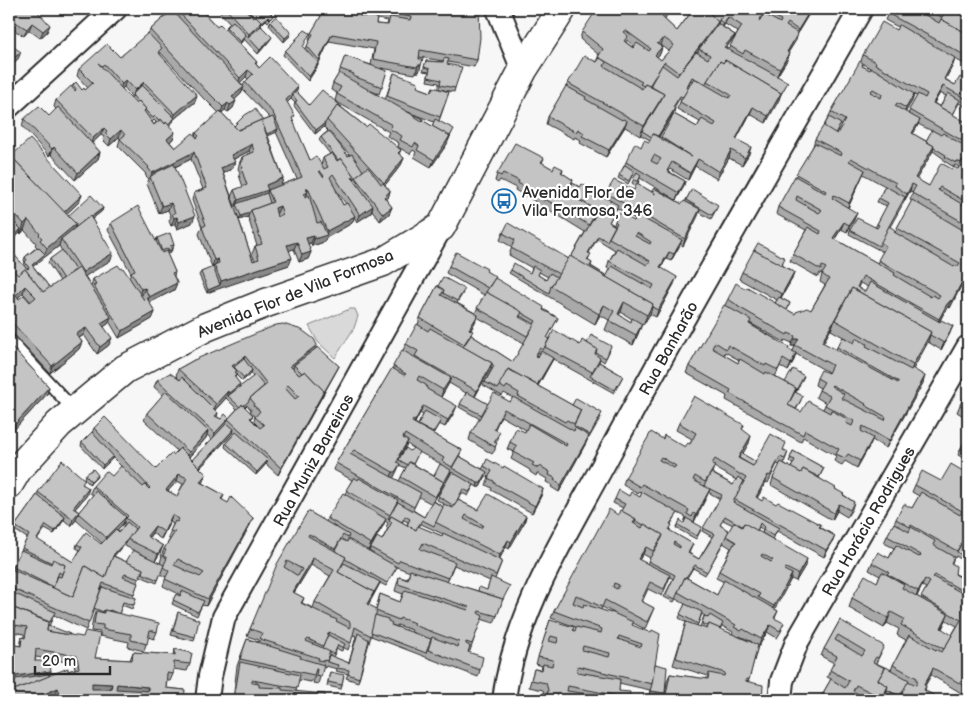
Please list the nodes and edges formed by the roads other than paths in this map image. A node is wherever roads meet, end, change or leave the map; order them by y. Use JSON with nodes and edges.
{"nodes":[{"id":1,"x":115,"y":9,"type":"edge"},
{"id":2,"x":498,"y":9,"type":"edge"},
{"id":3,"x":562,"y":9,"type":"edge"},
{"id":4,"x":861,"y":9,"type":"edge"},
{"id":5,"x":523,"y":70,"type":"junction"},
{"id":6,"x":9,"y":106,"type":"edge"},
{"id":7,"x":441,"y":227,"type":"junction"},
{"id":8,"x":9,"y":340,"type":"edge"},
{"id":9,"x":968,"y":347,"type":"edge"},
{"id":10,"x":75,"y":411,"type":"junction"},
{"id":11,"x":9,"y":484,"type":"edge"},
{"id":12,"x":207,"y":700,"type":"edge"},
{"id":13,"x":504,"y":700,"type":"edge"},
{"id":14,"x":780,"y":700,"type":"edge"}],
"edges":[{"from":1,"to":6,"type":"street"},
{"from":2,"to":5,"type":"street"},
{"from":3,"to":5,"type":"street"},
{"from":4,"to":13,"type":"street","name":"Rua Banharão"},
{"from":5,"to":7,"type":"street"},
{"from":7,"to":10,"type":"street","name":"Avenida Flor de Vila Formosa"},
{"from":7,"to":12,"type":"street","name":"Rua Muniz Barreiros"},
{"from":8,"to":10,"type":"lane"},
{"from":9,"to":14,"type":"street","name":"Rua Horácio Rodrigues"},
{"from":10,"to":11,"type":"street","name":"Avenida Flor de Vila Formosa"}]}
